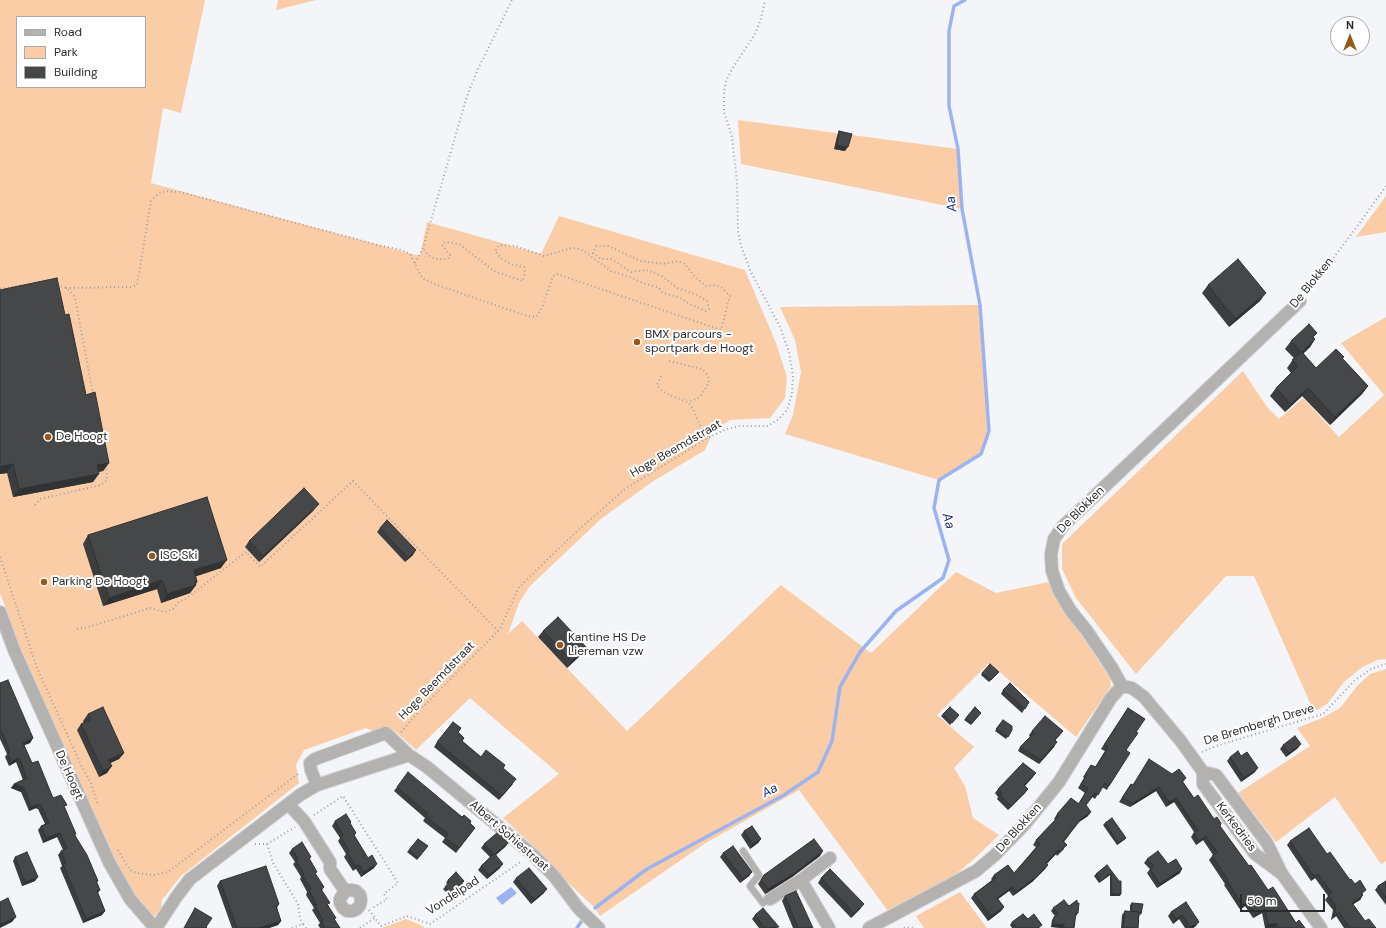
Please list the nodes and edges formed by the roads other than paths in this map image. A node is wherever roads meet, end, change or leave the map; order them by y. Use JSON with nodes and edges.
{"nodes":[{"id":1,"x":1300,"y":301,"type":"road end"},
{"id":2,"x":0,"y":612,"type":"edge"},
{"id":3,"x":1122,"y":686,"type":"junction"},
{"id":4,"x":409,"y":755,"type":"junction"},
{"id":5,"x":317,"y":785,"type":"junction"},
{"id":6,"x":288,"y":804,"type":"junction"},
{"id":7,"x":743,"y":851,"type":"dead end"},
{"id":8,"x":830,"y":858,"type":"dead end"},
{"id":9,"x":801,"y":880,"type":"junction"},
{"id":10,"x":345,"y":891,"type":"dead end"},
{"id":11,"x":770,"y":899,"type":"joint"},
{"id":12,"x":156,"y":928,"type":"edge"},
{"id":13,"x":599,"y":928,"type":"edge"},
{"id":14,"x":829,"y":928,"type":"edge"},
{"id":15,"x":869,"y":928,"type":"edge"},
{"id":16,"x":1321,"y":928,"type":"edge"}],
"edges":[{"from":1,"to":3,"type":"street","name":"De Blokken"},
{"from":2,"to":12,"type":"street","name":"De Hoogt"},
{"from":3,"to":15,"type":"street","name":"De Blokken"},
{"from":3,"to":16,"type":"street","name":"Kerkedries"},
{"from":4,"to":5,"type":"street"},
{"from":4,"to":5,"type":"street","name":"Albert Sohiestraat"},
{"from":4,"to":13,"type":"street","name":"Albert Sohiestraat"},
{"from":5,"to":6,"type":"street"},
{"from":6,"to":10,"type":"street"},
{"from":6,"to":12,"type":"street"},
{"from":7,"to":11,"type":"lane"},
{"from":8,"to":9,"type":"street"},
{"from":9,"to":11,"type":"street"},
{"from":9,"to":14,"type":"street"}]}
